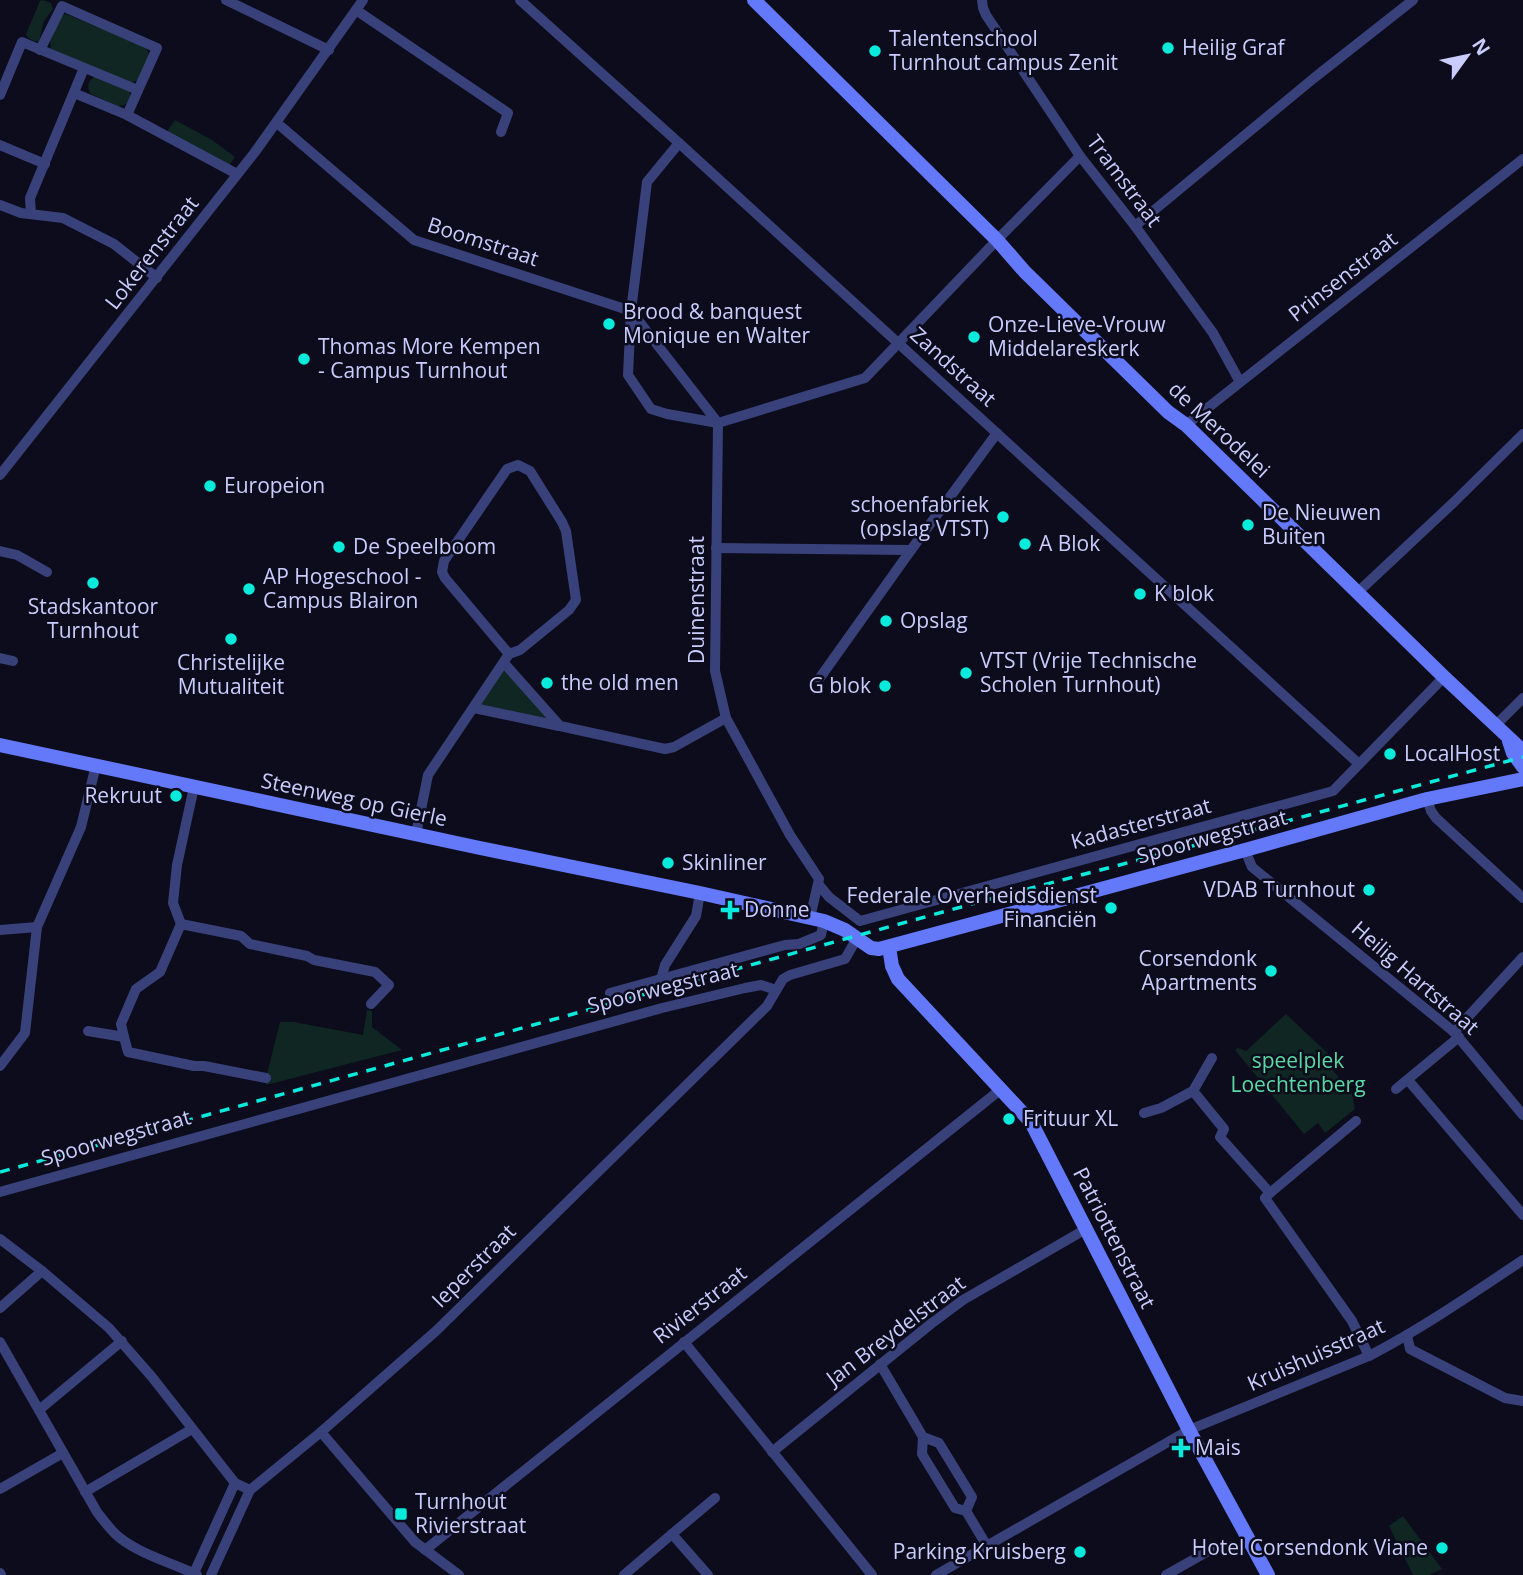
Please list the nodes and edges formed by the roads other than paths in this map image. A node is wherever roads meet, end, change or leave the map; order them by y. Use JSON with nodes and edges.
{"nodes":[{"id":1,"x":228,"y":0,"type":"edge"},
{"id":2,"x":363,"y":0,"type":"edge"},
{"id":3,"x":520,"y":0,"type":"edge"},
{"id":4,"x":754,"y":0,"type":"edge"},
{"id":5,"x":982,"y":0,"type":"edge"},
{"id":6,"x":1413,"y":0,"type":"edge"},
{"id":7,"x":356,"y":10,"type":"junction"},
{"id":8,"x":40,"y":50,"type":"junction"},
{"id":9,"x":329,"y":50,"type":"junction"},
{"id":10,"x":84,"y":68,"type":"junction"},
{"id":11,"x":138,"y":90,"type":"junction"},
{"id":12,"x":74,"y":93,"type":"junction"},
{"id":13,"x":0,"y":95,"type":"edge"},
{"id":14,"x":127,"y":115,"type":"junction"},
{"id":15,"x":277,"y":123,"type":"junction"},
{"id":16,"x":501,"y":132,"type":"dead end"},
{"id":17,"x":679,"y":143,"type":"junction"},
{"id":18,"x":0,"y":145,"type":"edge"},
{"id":19,"x":1080,"y":156,"type":"junction"},
{"id":20,"x":1523,"y":159,"type":"edge"},
{"id":21,"x":45,"y":164,"type":"junction"},
{"id":22,"x":237,"y":174,"type":"junction"},
{"id":23,"x":0,"y":205,"type":"edge"},
{"id":24,"x":31,"y":214,"type":"junction"},
{"id":25,"x":1135,"y":226,"type":"junction"},
{"id":26,"x":997,"y":240,"type":"junction"},
{"id":27,"x":157,"y":278,"type":"junction"},
{"id":28,"x":631,"y":311,"type":"junction"},
{"id":29,"x":898,"y":343,"type":"junction"},
{"id":30,"x":1240,"y":382,"type":"junction"},
{"id":31,"x":718,"y":423,"type":"junction"},
{"id":32,"x":1186,"y":425,"type":"junction"},
{"id":33,"x":997,"y":433,"type":"junction"},
{"id":34,"x":1523,"y":434,"type":"edge"},
{"id":35,"x":0,"y":475,"type":"edge"},
{"id":36,"x":716,"y":548,"type":"junction"},
{"id":37,"x":911,"y":550,"type":"junction"},
{"id":38,"x":0,"y":551,"type":"edge"},
{"id":39,"x":47,"y":572,"type":"dead end"},
{"id":40,"x":1358,"y":592,"type":"junction"},
{"id":41,"x":0,"y":658,"type":"edge"},
{"id":42,"x":507,"y":659,"type":"junction"},
{"id":43,"x":13,"y":661,"type":"dead end"},
{"id":44,"x":1444,"y":677,"type":"junction"},
{"id":45,"x":819,"y":680,"type":"dead end"},
{"id":46,"x":1523,"y":698,"type":"edge"},
{"id":47,"x":474,"y":708,"type":"junction"},
{"id":48,"x":726,"y":718,"type":"junction"},
{"id":49,"x":560,"y":726,"type":"junction"},
{"id":50,"x":1495,"y":726,"type":"junction"},
{"id":51,"x":1509,"y":740,"type":"junction"},
{"id":52,"x":0,"y":745,"type":"edge"},
{"id":53,"x":1523,"y":751,"type":"edge"},
{"id":54,"x":1359,"y":764,"type":"junction"},
{"id":55,"x":96,"y":765,"type":"junction"},
{"id":56,"x":1523,"y":767,"type":"edge"},
{"id":57,"x":1523,"y":779,"type":"edge"},
{"id":58,"x":194,"y":787,"type":"junction"},
{"id":59,"x":1481,"y":787,"type":"junction"},
{"id":60,"x":1523,"y":789,"type":"edge"},
{"id":61,"x":1427,"y":799,"type":"junction"},
{"id":62,"x":416,"y":834,"type":"junction"},
{"id":63,"x":1245,"y":850,"type":"junction"},
{"id":64,"x":818,"y":885,"type":"junction"},
{"id":65,"x":700,"y":893,"type":"junction"},
{"id":66,"x":1523,"y":898,"type":"edge"},
{"id":67,"x":817,"y":920,"type":"junction"},
{"id":68,"x":181,"y":924,"type":"junction"},
{"id":69,"x":37,"y":928,"type":"junction"},
{"id":70,"x":0,"y":930,"type":"edge"},
{"id":71,"x":857,"y":939,"type":"junction"},
{"id":72,"x":889,"y":947,"type":"junction"},
{"id":73,"x":1523,"y":957,"type":"edge"},
{"id":74,"x":661,"y":979,"type":"junction"},
{"id":75,"x":776,"y":990,"type":"junction"},
{"id":76,"x":610,"y":993,"type":"dead end"},
{"id":77,"x":371,"y":1004,"type":"dead end"},
{"id":78,"x":88,"y":1031,"type":"dead end"},
{"id":79,"x":1456,"y":1035,"type":"junction"},
{"id":80,"x":124,"y":1037,"type":"junction"},
{"id":81,"x":1212,"y":1058,"type":"dead end"},
{"id":82,"x":0,"y":1066,"type":"edge"},
{"id":83,"x":266,"y":1078,"type":"dead end"},
{"id":84,"x":1408,"y":1080,"type":"junction"},
{"id":85,"x":1000,"y":1090,"type":"junction"},
{"id":86,"x":1396,"y":1090,"type":"dead end"},
{"id":87,"x":1193,"y":1091,"type":"junction"},
{"id":88,"x":1144,"y":1113,"type":"dead end"},
{"id":89,"x":1523,"y":1115,"type":"edge"},
{"id":90,"x":1356,"y":1121,"type":"dead end"},
{"id":91,"x":0,"y":1192,"type":"edge"},
{"id":92,"x":1270,"y":1193,"type":"junction"},
{"id":93,"x":1523,"y":1214,"type":"edge"},
{"id":94,"x":1086,"y":1229,"type":"junction"},
{"id":95,"x":0,"y":1239,"type":"edge"},
{"id":96,"x":1523,"y":1260,"type":"edge"},
{"id":97,"x":42,"y":1271,"type":"junction"},
{"id":98,"x":0,"y":1307,"type":"edge"},
{"id":99,"x":1407,"y":1335,"type":"junction"},
{"id":100,"x":122,"y":1341,"type":"junction"},
{"id":101,"x":0,"y":1342,"type":"edge"},
{"id":102,"x":684,"y":1342,"type":"junction"},
{"id":103,"x":1369,"y":1356,"type":"junction"},
{"id":104,"x":880,"y":1364,"type":"junction"},
{"id":105,"x":1523,"y":1401,"type":"edge"},
{"id":106,"x":39,"y":1410,"type":"junction"},
{"id":107,"x":192,"y":1429,"type":"junction"},
{"id":108,"x":1189,"y":1430,"type":"junction"},
{"id":109,"x":321,"y":1432,"type":"junction"},
{"id":110,"x":923,"y":1437,"type":"junction"},
{"id":111,"x":62,"y":1452,"type":"junction"},
{"id":112,"x":772,"y":1452,"type":"junction"},
{"id":113,"x":235,"y":1482,"type":"junction"},
{"id":114,"x":0,"y":1489,"type":"edge"},
{"id":115,"x":250,"y":1490,"type":"junction"},
{"id":116,"x":85,"y":1492,"type":"junction"},
{"id":117,"x":715,"y":1498,"type":"dead end"},
{"id":118,"x":966,"y":1511,"type":"junction"},
{"id":119,"x":672,"y":1534,"type":"junction"},
{"id":120,"x":987,"y":1546,"type":"junction"},
{"id":121,"x":1212,"y":1549,"type":"dead end"},
{"id":122,"x":425,"y":1550,"type":"junction"},
{"id":123,"x":1182,"y":1571,"type":"edge"},
{"id":124,"x":196,"y":1574,"type":"edge"},
{"id":125,"x":211,"y":1575,"type":"edge"},
{"id":126,"x":459,"y":1575,"type":"edge"},
{"id":127,"x":624,"y":1575,"type":"edge"},
{"id":128,"x":708,"y":1575,"type":"edge"},
{"id":129,"x":872,"y":1575,"type":"edge"},
{"id":130,"x":936,"y":1575,"type":"edge"},
{"id":131,"x":1166,"y":1575,"type":"edge"},
{"id":132,"x":1268,"y":1575,"type":"edge"}],
"edges":[{"from":1,"to":9,"type":"street"},
{"from":2,"to":7,"type":"street","name":"Lokerenstraat"},
{"from":3,"to":17,"type":"street","name":"Zandstraat"},
{"from":4,"to":26,"type":"street","name":"de Merodelei"},
{"from":5,"to":19,"type":"street","name":"Tramstraat"},
{"from":6,"to":25,"type":"street"},
{"from":7,"to":9,"type":"street","name":"Lokerenstraat"},
{"from":7,"to":16,"type":"street"},
{"from":8,"to":10,"type":"street"},
{"from":8,"to":11,"type":"street"},
{"from":8,"to":13,"type":"street"},
{"from":9,"to":15,"type":"street","name":"Lokerenstraat"},
{"from":10,"to":11,"type":"street"},
{"from":10,"to":12,"type":"street"},
{"from":11,"to":14,"type":"street"},
{"from":12,"to":14,"type":"street"},
{"from":12,"to":21,"type":"street"},
{"from":14,"to":22,"type":"street"},
{"from":15,"to":22,"type":"street","name":"Lokerenstraat"},
{"from":15,"to":28,"type":"street","name":"Boomstraat"},
{"from":17,"to":28,"type":"street"},
{"from":17,"to":29,"type":"street","name":"Zandstraat"},
{"from":18,"to":21,"type":"street"},
{"from":19,"to":25,"type":"street","name":"Tramstraat"},
{"from":19,"to":26,"type":"street"},
{"from":20,"to":30,"type":"street","name":"Prinsenstraat"},
{"from":21,"to":24,"type":"street"},
{"from":22,"to":27,"type":"street","name":"Lokerenstraat"},
{"from":23,"to":24,"type":"street"},
{"from":24,"to":27,"type":"street"},
{"from":25,"to":30,"type":"street","name":"Tramstraat"},
{"from":26,"to":29,"type":"street"},
{"from":26,"to":32,"type":"street","name":"de Merodelei"},
{"from":27,"to":35,"type":"street","name":"Lokerenstraat"},
{"from":28,"to":31,"type":"street"},
{"from":28,"to":31,"type":"street"},
{"from":29,"to":31,"type":"street"},
{"from":29,"to":33,"type":"street","name":"Zandstraat"},
{"from":30,"to":32,"type":"street","name":"Prinsenstraat"},
{"from":31,"to":36,"type":"street","name":"Duinenstraat"},
{"from":32,"to":40,"type":"street","name":"de Merodelei"},
{"from":33,"to":37,"type":"street"},
{"from":33,"to":54,"type":"street","name":"Zandstraat"},
{"from":34,"to":40,"type":"street"},
{"from":36,"to":37,"type":"street"},
{"from":36,"to":48,"type":"street","name":"Duinenstraat"},
{"from":37,"to":45,"type":"street"},
{"from":38,"to":39,"type":"street"},
{"from":40,"to":44,"type":"street","name":"de Merodelei"},
{"from":41,"to":43,"type":"street"},
{"from":42,"to":42,"type":"street"},
{"from":42,"to":47,"type":"street"},
{"from":42,"to":49,"type":"street"},
{"from":44,"to":50,"type":"street","name":"de Merodelei"},
{"from":44,"to":54,"type":"street","name":"Kadasterstraat"},
{"from":46,"to":50,"type":"street"},
{"from":47,"to":49,"type":"street"},
{"from":47,"to":62,"type":"street"},
{"from":48,"to":49,"type":"street"},
{"from":48,"to":64,"type":"street","name":"Duinenstraat"},
{"from":50,"to":51,"type":"street","name":"de Merodelei"},
{"from":51,"to":53,"type":"street","name":"de Merodelei"},
{"from":51,"to":56,"type":"street","name":"de Merodelei"},
{"from":52,"to":55,"type":"street","name":"Steenweg op Gierle"},
{"from":54,"to":64,"type":"street","name":"Kadasterstraat"},
{"from":55,"to":58,"type":"street","name":"Steenweg op Gierle"},
{"from":55,"to":69,"type":"street"},
{"from":57,"to":59,"type":"street","name":"Spoorwegstraat"},
{"from":58,"to":62,"type":"street","name":"Steenweg op Gierle"},
{"from":58,"to":68,"type":"street"},
{"from":59,"to":60,"type":"street","name":"Spoorwegstraat"},
{"from":59,"to":61,"type":"street","name":"Spoorwegstraat"},
{"from":61,"to":63,"type":"street","name":"Spoorwegstraat"},
{"from":61,"to":66,"type":"street"},
{"from":62,"to":65,"type":"street","name":"Steenweg op Gierle"},
{"from":63,"to":72,"type":"street","name":"Spoorwegstraat"},
{"from":63,"to":79,"type":"street","name":"Heilig Hartstraat"},
{"from":64,"to":67,"type":"street"},
{"from":65,"to":67,"type":"street","name":"Steenweg op Gierle"},
{"from":65,"to":74,"type":"street"},
{"from":67,"to":71,"type":"street","name":"Steenweg op Gierle"},
{"from":67,"to":74,"type":"street"},
{"from":68,"to":77,"type":"street"},
{"from":68,"to":80,"type":"street"},
{"from":69,"to":70,"type":"street"},
{"from":69,"to":82,"type":"street"},
{"from":71,"to":72,"type":"street","name":"Spoorwegstraat"},
{"from":71,"to":75,"type":"street"},
{"from":72,"to":85,"type":"street","name":"Patriottenstraat"},
{"from":73,"to":79,"type":"street"},
{"from":74,"to":76,"type":"street"},
{"from":75,"to":91,"type":"street","name":"Spoorwegstraat"},
{"from":75,"to":109,"type":"street","name":"Ieperstraat"},
{"from":78,"to":80,"type":"street"},
{"from":79,"to":84,"type":"street"},
{"from":79,"to":89,"type":"street","name":"Heilig Hartstraat"},
{"from":80,"to":83,"type":"street"},
{"from":81,"to":87,"type":"street"},
{"from":84,"to":86,"type":"street"},
{"from":84,"to":93,"type":"street"},
{"from":85,"to":94,"type":"street","name":"Patriottenstraat"},
{"from":85,"to":102,"type":"street","name":"Rivierstraat"},
{"from":87,"to":88,"type":"street"},
{"from":87,"to":92,"type":"street"},
{"from":90,"to":92,"type":"street"},
{"from":92,"to":103,"type":"street"},
{"from":94,"to":104,"type":"street","name":"Jan Breydelstraat"},
{"from":94,"to":108,"type":"street","name":"Patriottenstraat"},
{"from":95,"to":97,"type":"street"},
{"from":96,"to":99,"type":"street","name":"Kruishuisstraat"},
{"from":97,"to":98,"type":"street"},
{"from":97,"to":100,"type":"street"},
{"from":99,"to":103,"type":"street","name":"Kruishuisstraat"},
{"from":99,"to":105,"type":"street"},
{"from":100,"to":106,"type":"street"},
{"from":100,"to":107,"type":"street"},
{"from":101,"to":106,"type":"street"},
{"from":102,"to":112,"type":"street"},
{"from":102,"to":122,"type":"street","name":"Rivierstraat"},
{"from":103,"to":108,"type":"street","name":"Kruishuisstraat"},
{"from":104,"to":110,"type":"street"},
{"from":104,"to":112,"type":"street","name":"Jan Breydelstraat"},
{"from":106,"to":111,"type":"street"},
{"from":107,"to":113,"type":"street"},
{"from":107,"to":116,"type":"street"},
{"from":108,"to":120,"type":"street","name":"Kruishuisstraat"},
{"from":108,"to":132,"type":"street","name":"Patriottenstraat"},
{"from":109,"to":115,"type":"street","name":"Ieperstraat"},
{"from":109,"to":122,"type":"street"},
{"from":110,"to":118,"type":"street"},
{"from":110,"to":118,"type":"street"},
{"from":111,"to":114,"type":"street"},
{"from":111,"to":116,"type":"street"},
{"from":112,"to":129,"type":"street"},
{"from":113,"to":115,"type":"street"},
{"from":113,"to":124,"type":"street"},
{"from":115,"to":125,"type":"street","name":"Ieperstraat"},
{"from":116,"to":124,"type":"street"},
{"from":117,"to":119,"type":"street"},
{"from":118,"to":120,"type":"street"},
{"from":119,"to":127,"type":"street"},
{"from":119,"to":128,"type":"street"},
{"from":120,"to":130,"type":"street","name":"Kruishuisstraat"},
{"from":121,"to":123,"type":"street"},
{"from":122,"to":126,"type":"street"},
{"from":123,"to":131,"type":"street"}]}
